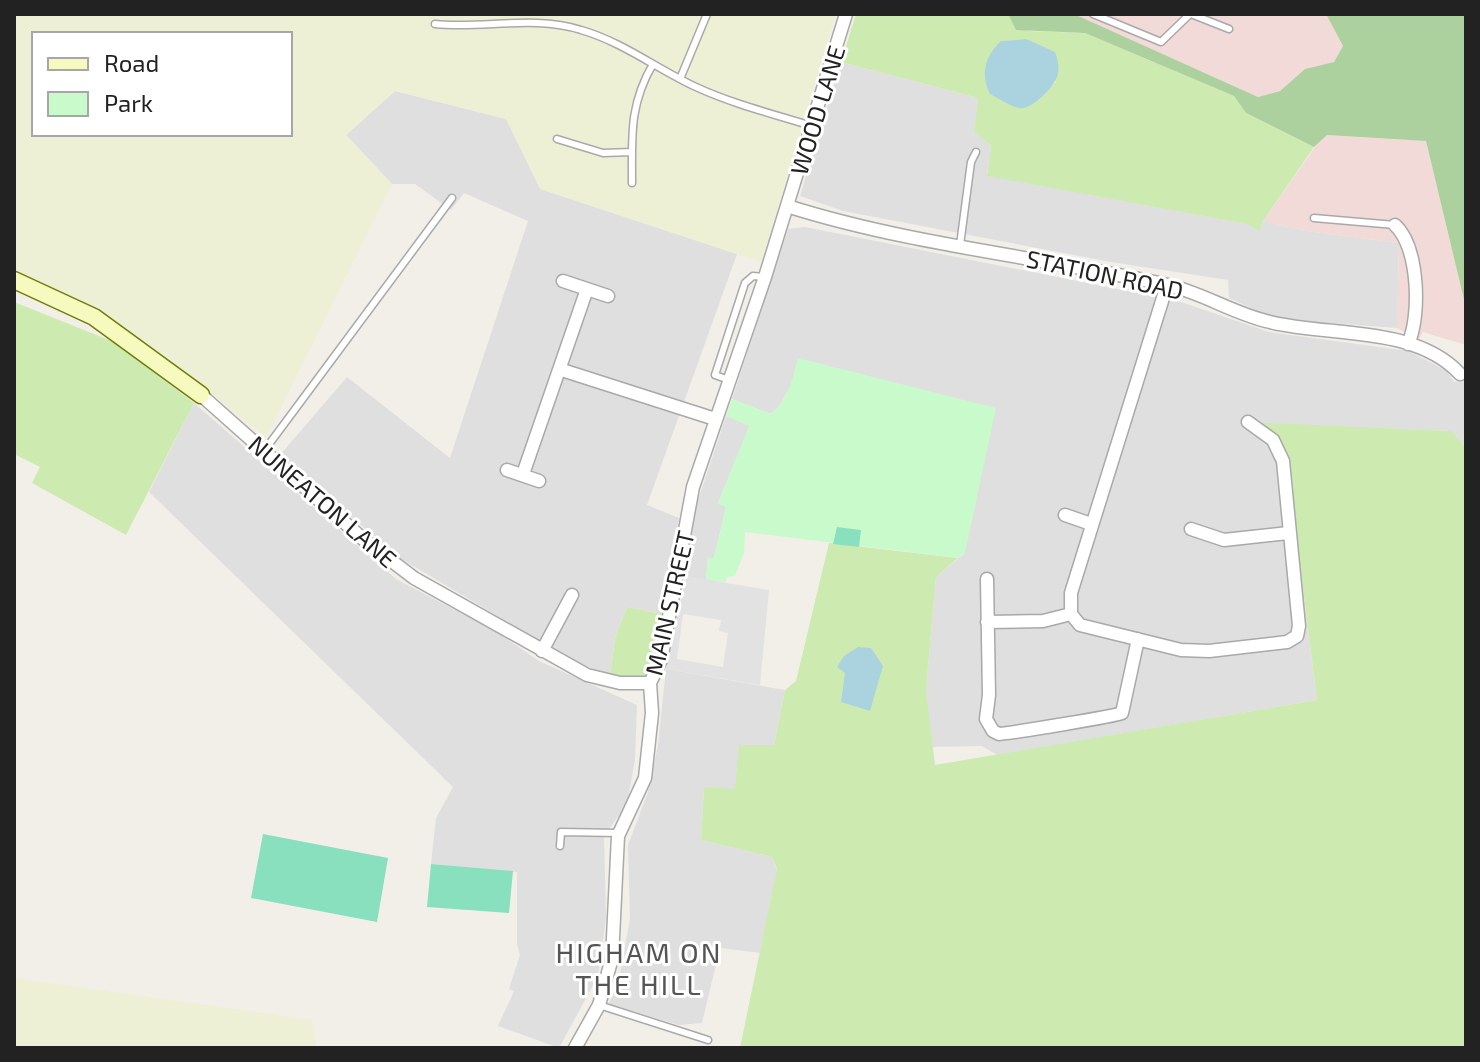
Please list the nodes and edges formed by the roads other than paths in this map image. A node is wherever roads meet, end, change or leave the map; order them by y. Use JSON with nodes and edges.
{"nodes":[{"id":1,"x":707,"y":14,"type":"edge"},
{"id":2,"x":846,"y":14,"type":"edge"},
{"id":3,"x":1093,"y":14,"type":"edge"},
{"id":4,"x":1191,"y":14,"type":"edge"},
{"id":5,"x":435,"y":24,"type":"dead end"},
{"id":6,"x":1229,"y":29,"type":"dead end"},
{"id":7,"x":653,"y":64,"type":"junction"},
{"id":8,"x":680,"y":79,"type":"junction"},
{"id":9,"x":812,"y":126,"type":"junction"},
{"id":10,"x":557,"y":139,"type":"dead end"},
{"id":11,"x":632,"y":152,"type":"junction"},
{"id":12,"x":976,"y":152,"type":"dead end"},
{"id":13,"x":632,"y":183,"type":"dead end"},
{"id":14,"x":452,"y":198,"type":"dead end"},
{"id":15,"x":787,"y":206,"type":"junction"},
{"id":16,"x":1314,"y":218,"type":"dead end"},
{"id":17,"x":1395,"y":225,"type":"joint"},
{"id":18,"x":960,"y":245,"type":"junction"},
{"id":19,"x":14,"y":280,"type":"edge"},
{"id":20,"x":563,"y":281,"type":"dead end"},
{"id":21,"x":1167,"y":285,"type":"junction"},
{"id":22,"x":587,"y":289,"type":"junction"},
{"id":23,"x":608,"y":296,"type":"dead end"},
{"id":24,"x":1408,"y":344,"type":"junction"},
{"id":25,"x":562,"y":370,"type":"junction"},
{"id":26,"x":1460,"y":374,"type":"dead end"},
{"id":27,"x":201,"y":395,"type":"joint"},
{"id":28,"x":715,"y":419,"type":"junction"},
{"id":29,"x":1248,"y":422,"type":"dead end"},
{"id":30,"x":264,"y":451,"type":"junction"},
{"id":31,"x":507,"y":470,"type":"dead end"},
{"id":32,"x":523,"y":474,"type":"junction"},
{"id":33,"x":539,"y":481,"type":"dead end"},
{"id":34,"x":1065,"y":515,"type":"dead end"},
{"id":35,"x":1091,"y":524,"type":"junction"},
{"id":36,"x":1191,"y":529,"type":"dead end"},
{"id":37,"x":1288,"y":533,"type":"junction"},
{"id":38,"x":987,"y":579,"type":"dead end"},
{"id":39,"x":572,"y":595,"type":"dead end"},
{"id":40,"x":1071,"y":614,"type":"junction"},
{"id":41,"x":987,"y":622,"type":"junction"},
{"id":42,"x":1138,"y":639,"type":"junction"},
{"id":43,"x":542,"y":651,"type":"junction"},
{"id":44,"x":650,"y":683,"type":"junction"},
{"id":45,"x":619,"y":833,"type":"junction"},
{"id":46,"x":560,"y":846,"type":"dead end"},
{"id":47,"x":599,"y":1005,"type":"junction"},
{"id":48,"x":708,"y":1040,"type":"dead end"},
{"id":49,"x":575,"y":1048,"type":"edge"}],
"edges":[{"from":1,"to":8,"type":"lane"},
{"from":2,"to":9,"type":"street","name":"WOOD LANE"},
{"from":3,"to":4,"type":"lane"},
{"from":4,"to":6,"type":"lane"},
{"from":5,"to":7,"type":"lane"},
{"from":7,"to":8,"type":"lane"},
{"from":7,"to":11,"type":"lane"},
{"from":8,"to":9,"type":"lane"},
{"from":9,"to":15,"type":"street","name":"WOOD LANE"},
{"from":10,"to":11,"type":"lane"},
{"from":11,"to":13,"type":"lane"},
{"from":12,"to":18,"type":"lane"},
{"from":14,"to":30,"type":"lane"},
{"from":15,"to":18,"type":"street","name":"STATION ROAD"},
{"from":15,"to":28,"type":"street","name":"MAIN STREET"},
{"from":16,"to":17,"type":"lane"},
{"from":17,"to":24,"type":"street"},
{"from":18,"to":21,"type":"street","name":"STATION ROAD"},
{"from":19,"to":27,"type":"street","name":"NUNEATON LANE"},
{"from":20,"to":22,"type":"street"},
{"from":21,"to":24,"type":"street","name":"STATION ROAD"},
{"from":21,"to":35,"type":"street"},
{"from":22,"to":23,"type":"street"},
{"from":22,"to":25,"type":"street"},
{"from":24,"to":26,"type":"street","name":"STATION ROAD"},
{"from":25,"to":28,"type":"street"},
{"from":25,"to":32,"type":"street"},
{"from":27,"to":30,"type":"street","name":"NUNEATON LANE"},
{"from":28,"to":44,"type":"street","name":"MAIN STREET"},
{"from":29,"to":37,"type":"street"},
{"from":30,"to":43,"type":"street","name":"NUNEATON LANE"},
{"from":31,"to":32,"type":"street"},
{"from":32,"to":33,"type":"street"},
{"from":34,"to":35,"type":"street"},
{"from":35,"to":40,"type":"street"},
{"from":36,"to":37,"type":"street"},
{"from":37,"to":42,"type":"street"},
{"from":38,"to":41,"type":"street"},
{"from":39,"to":43,"type":"street"},
{"from":40,"to":41,"type":"street"},
{"from":40,"to":42,"type":"street"},
{"from":41,"to":42,"type":"street"},
{"from":43,"to":44,"type":"street","name":"NUNEATON LANE"},
{"from":44,"to":45,"type":"street","name":"MAIN STREET"},
{"from":45,"to":46,"type":"lane"},
{"from":45,"to":47,"type":"street","name":"MAIN STREET"},
{"from":47,"to":48,"type":"lane"},
{"from":47,"to":49,"type":"street","name":"MAIN STREET"}]}
